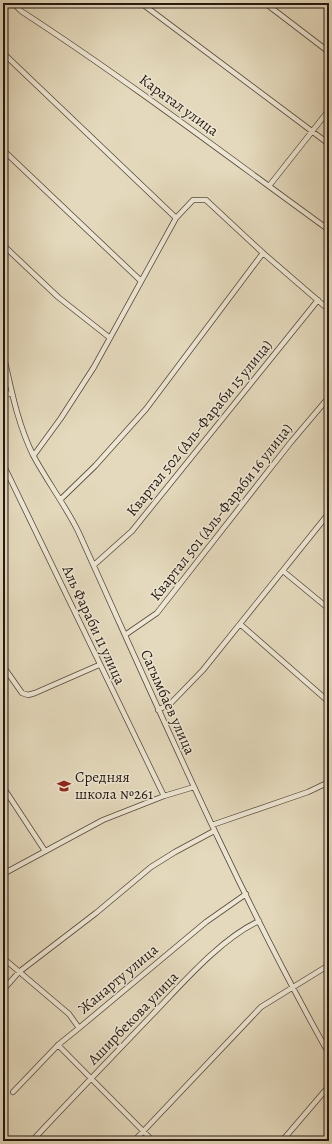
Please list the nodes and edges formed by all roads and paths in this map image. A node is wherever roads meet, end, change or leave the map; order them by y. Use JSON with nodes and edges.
{"nodes":[{"id":1,"x":12,"y":3,"type":"edge"},
{"id":2,"x":141,"y":3,"type":"edge"},
{"id":3,"x":265,"y":3,"type":"edge"},
{"id":4,"x":329,"y":52,"type":"edge"},
{"id":5,"x":3,"y":54,"type":"edge"},
{"id":6,"x":329,"y":110,"type":"edge"},
{"id":7,"x":312,"y":132,"type":"junction"},
{"id":8,"x":329,"y":144,"type":"edge"},
{"id":9,"x":3,"y":150,"type":"edge"},
{"id":10,"x":269,"y":186,"type":"junction"},
{"id":11,"x":176,"y":218,"type":"junction"},
{"id":12,"x":329,"y":230,"type":"edge"},
{"id":13,"x":3,"y":245,"type":"edge"},
{"id":14,"x":263,"y":253,"type":"junction"},
{"id":15,"x":142,"y":281,"type":"junction"},
{"id":16,"x":318,"y":300,"type":"junction"},
{"id":17,"x":329,"y":310,"type":"edge"},
{"id":18,"x":110,"y":338,"type":"junction"},
{"id":19,"x":3,"y":353,"type":"edge"},
{"id":20,"x":12,"y":393,"type":"junction"},
{"id":21,"x":3,"y":396,"type":"edge"},
{"id":22,"x":329,"y":397,"type":"edge"},
{"id":23,"x":34,"y":455,"type":"junction"},
{"id":24,"x":3,"y":464,"type":"edge"},
{"id":25,"x":61,"y":499,"type":"junction"},
{"id":26,"x":329,"y":513,"type":"edge"},
{"id":27,"x":94,"y":565,"type":"junction"},
{"id":28,"x":283,"y":571,"type":"junction"},
{"id":29,"x":329,"y":610,"type":"edge"},
{"id":30,"x":240,"y":624,"type":"junction"},
{"id":31,"x":125,"y":635,"type":"junction"},
{"id":32,"x":99,"y":665,"type":"junction"},
{"id":33,"x":3,"y":666,"type":"edge"},
{"id":34,"x":329,"y":702,"type":"edge"},
{"id":35,"x":158,"y":710,"type":"junction"},
{"id":36,"x":329,"y":782,"type":"edge"},
{"id":37,"x":3,"y":787,"type":"edge"},
{"id":38,"x":194,"y":787,"type":"junction"},
{"id":39,"x":164,"y":796,"type":"junction"},
{"id":40,"x":212,"y":825,"type":"junction"},
{"id":41,"x":214,"y":831,"type":"junction"},
{"id":42,"x":45,"y":850,"type":"junction"},
{"id":43,"x":3,"y":874,"type":"edge"},
{"id":44,"x":246,"y":894,"type":"junction"},
{"id":45,"x":260,"y":921,"type":"junction"},
{"id":46,"x":3,"y":958,"type":"edge"},
{"id":47,"x":329,"y":965,"type":"edge"},
{"id":48,"x":19,"y":972,"type":"junction"},
{"id":49,"x":293,"y":987,"type":"junction"},
{"id":50,"x":3,"y":990,"type":"edge"},
{"id":51,"x":79,"y":1028,"type":"junction"},
{"id":52,"x":58,"y":1045,"type":"junction"},
{"id":53,"x":329,"y":1054,"type":"edge"},
{"id":54,"x":92,"y":1078,"type":"junction"},
{"id":55,"x":329,"y":1086,"type":"edge"},
{"id":56,"x":13,"y":1092,"type":"dead end"},
{"id":57,"x":143,"y":1132,"type":"junction"},
{"id":58,"x":3,"y":1136,"type":"edge"},
{"id":59,"x":10,"y":1141,"type":"edge"},
{"id":60,"x":32,"y":1141,"type":"edge"},
{"id":61,"x":134,"y":1141,"type":"edge"},
{"id":62,"x":153,"y":1141,"type":"edge"},
{"id":63,"x":282,"y":1141,"type":"edge"}],
"edges":[{"from":1,"to":10,"type":"street","name":"Каратал улица"},
{"from":2,"to":7,"type":"street"},
{"from":3,"to":4,"type":"street"},
{"from":5,"to":11,"type":"street"},
{"from":6,"to":7,"type":"street"},
{"from":7,"to":8,"type":"street"},
{"from":7,"to":10,"type":"street"},
{"from":9,"to":15,"type":"street"},
{"from":10,"to":12,"type":"street","name":"Каратал улица"},
{"from":11,"to":14,"type":"street"},
{"from":11,"to":15,"type":"street"},
{"from":13,"to":18,"type":"street"},
{"from":14,"to":16,"type":"street"},
{"from":14,"to":25,"type":"street"},
{"from":15,"to":18,"type":"street"},
{"from":16,"to":17,"type":"street"},
{"from":16,"to":27,"type":"street","name":"Квартал 502 (Аль-Фараби 15 улица)"},
{"from":18,"to":23,"type":"street"},
{"from":19,"to":20,"type":"street","name":"Сагымбаев улица"},
{"from":20,"to":21,"type":"street"},
{"from":20,"to":23,"type":"street","name":"Сагымбаев улица"},
{"from":22,"to":31,"type":"street","name":"Квартал 501 (Аль-Фараби 16 улица)"},
{"from":23,"to":25,"type":"street","name":"Сагымбаев улица"},
{"from":24,"to":32,"type":"street","name":"Аль Фараби 11 улица"},
{"from":25,"to":27,"type":"street","name":"Сагымбаев улица"},
{"from":26,"to":28,"type":"street"},
{"from":27,"to":31,"type":"street","name":"Сагымбаев улица"},
{"from":28,"to":29,"type":"street"},
{"from":28,"to":30,"type":"street"},
{"from":30,"to":34,"type":"street"},
{"from":30,"to":35,"type":"street"},
{"from":31,"to":35,"type":"street","name":"Сагымбаев улица"},
{"from":32,"to":33,"type":"street"},
{"from":32,"to":39,"type":"street","name":"Аль Фараби 11 улица"},
{"from":35,"to":38,"type":"street","name":"Сагымбаев улица"},
{"from":36,"to":40,"type":"street"},
{"from":37,"to":42,"type":"street"},
{"from":38,"to":39,"type":"street"},
{"from":38,"to":40,"type":"street","name":"Сагымбаев улица"},
{"from":39,"to":42,"type":"street"},
{"from":40,"to":41,"type":"street","name":"Сагымбаев улица"},
{"from":41,"to":44,"type":"street","name":"Сагымбаев улица"},
{"from":41,"to":48,"type":"street"},
{"from":42,"to":43,"type":"street"},
{"from":44,"to":45,"type":"street","name":"Сагымбаев улица"},
{"from":44,"to":51,"type":"street","name":"Жанарту улица"},
{"from":45,"to":49,"type":"street","name":"Сагымбаев улица"},
{"from":45,"to":54,"type":"street","name":"Аширбекова улица"},
{"from":46,"to":48,"type":"street"},
{"from":47,"to":49,"type":"street"},
{"from":48,"to":50,"type":"street"},
{"from":48,"to":51,"type":"street"},
{"from":49,"to":53,"type":"street","name":"Сагымбаев улица"},
{"from":49,"to":57,"type":"street"},
{"from":51,"to":52,"type":"street","name":"Жанарту улица"},
{"from":52,"to":54,"type":"street"},
{"from":52,"to":56,"type":"street","name":"Жанарту улица"},
{"from":54,"to":57,"type":"street"},
{"from":54,"to":60,"type":"street","name":"Аширбекова улица"},
{"from":55,"to":63,"type":"street"},
{"from":57,"to":61,"type":"street"},
{"from":57,"to":62,"type":"street"},
{"from":58,"to":59,"type":"street"}]}
